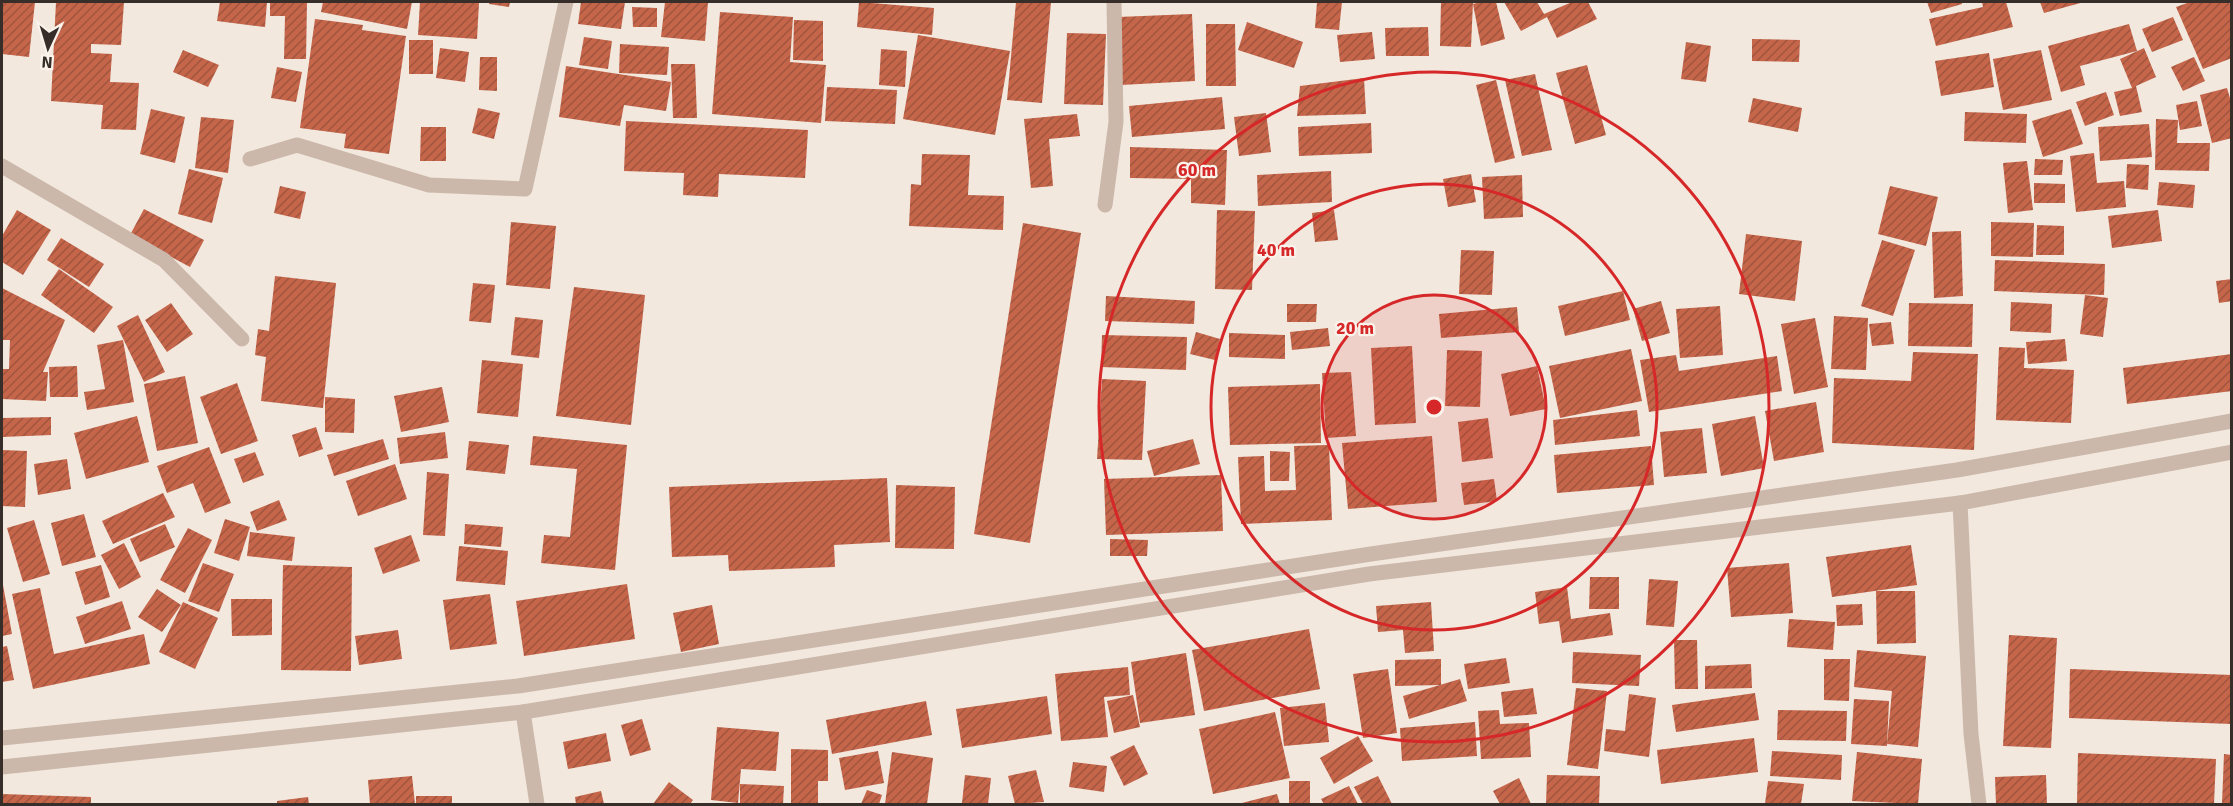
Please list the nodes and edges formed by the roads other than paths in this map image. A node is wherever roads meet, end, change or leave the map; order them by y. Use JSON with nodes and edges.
{"nodes":[{"id":1,"x":566,"y":2,"type":"edge"},
{"id":2,"x":1114,"y":2,"type":"edge"},
{"id":3,"x":250,"y":159,"type":"dead end"},
{"id":4,"x":2,"y":166,"type":"edge"},
{"id":5,"x":1105,"y":206,"type":"dead end"},
{"id":6,"x":242,"y":339,"type":"dead end"},
{"id":7,"x":2232,"y":421,"type":"edge"},
{"id":8,"x":2232,"y":452,"type":"edge"},
{"id":9,"x":1960,"y":503,"type":"junction"},
{"id":10,"x":523,"y":712,"type":"junction"},
{"id":11,"x":2,"y":738,"type":"edge"},
{"id":12,"x":2,"y":767,"type":"edge"},
{"id":13,"x":537,"y":804,"type":"edge"},
{"id":14,"x":1979,"y":804,"type":"edge"}],
"edges":[{"from":1,"to":3,"type":"street"},
{"from":2,"to":5,"type":"street"},
{"from":4,"to":6,"type":"street"},
{"from":7,"to":11,"type":"street"},
{"from":8,"to":9,"type":"street"},
{"from":9,"to":10,"type":"street"},
{"from":9,"to":14,"type":"street"},
{"from":10,"to":12,"type":"street"},
{"from":10,"to":13,"type":"street"}]}
